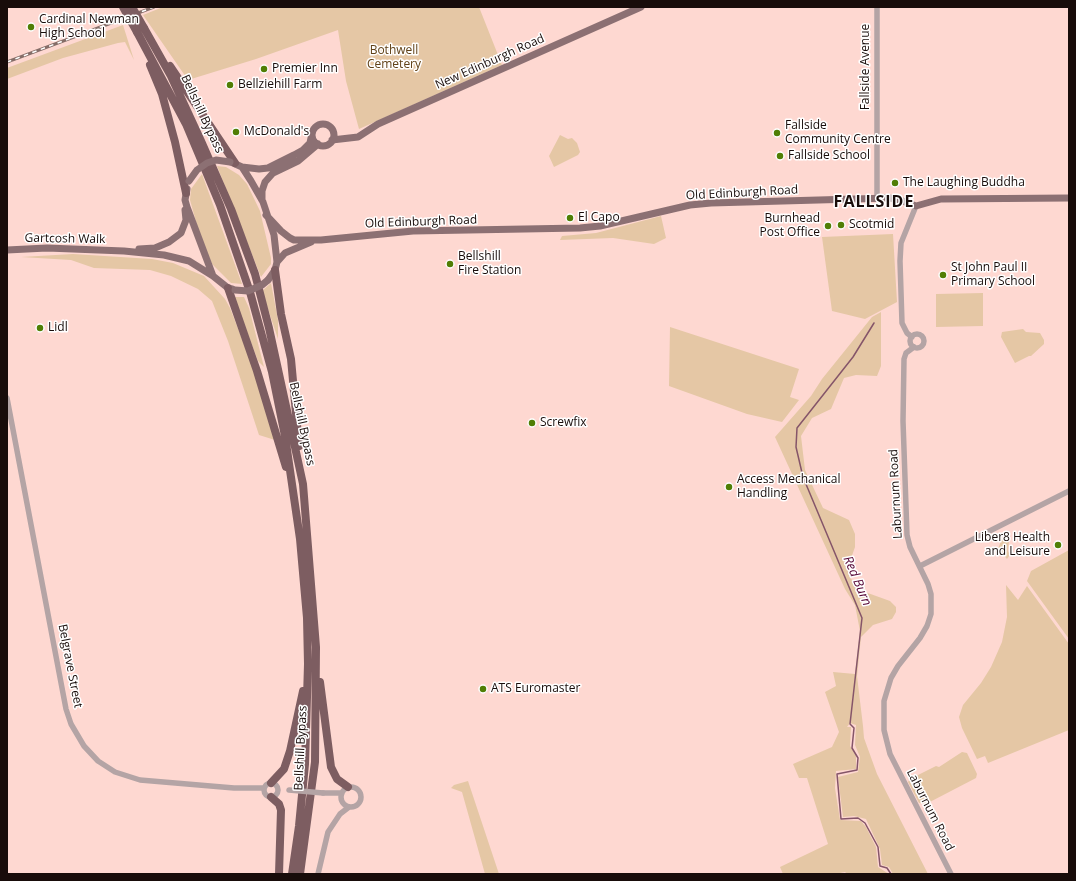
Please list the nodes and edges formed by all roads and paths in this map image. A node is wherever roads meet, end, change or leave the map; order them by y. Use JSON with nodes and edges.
{"nodes":[{"id":1,"x":123,"y":7,"type":"edge"},
{"id":2,"x":132,"y":7,"type":"edge"},
{"id":3,"x":641,"y":7,"type":"edge"},
{"id":4,"x":877,"y":7,"type":"edge"},
{"id":5,"x":142,"y":30,"type":"junction"},
{"id":6,"x":332,"y":129,"type":"junction"},
{"id":7,"x":312,"y":133,"type":"junction"},
{"id":8,"x":348,"y":138,"type":"junction"},
{"id":9,"x":332,"y":140,"type":"junction"},
{"id":10,"x":318,"y":144,"type":"junction"},
{"id":11,"x":236,"y":164,"type":"junction"},
{"id":12,"x":186,"y":196,"type":"junction"},
{"id":13,"x":1069,"y":198,"type":"edge"},
{"id":14,"x":877,"y":199,"type":"junction"},
{"id":15,"x":262,"y":202,"type":"junction"},
{"id":16,"x":916,"y":206,"type":"junction"},
{"id":17,"x":266,"y":215,"type":"junction"},
{"id":18,"x":321,"y":240,"type":"junction"},
{"id":19,"x":7,"y":250,"type":"edge"},
{"id":20,"x":124,"y":251,"type":"junction"},
{"id":21,"x":277,"y":262,"type":"junction"},
{"id":22,"x":276,"y":270,"type":"junction"},
{"id":23,"x":213,"y":276,"type":"junction"},
{"id":24,"x":231,"y":289,"type":"junction"},
{"id":25,"x":912,"y":337,"type":"junction"},
{"id":26,"x":914,"y":347,"type":"junction"},
{"id":27,"x":7,"y":398,"type":"edge"},
{"id":28,"x":302,"y":484,"type":"junction"},
{"id":29,"x":1069,"y":491,"type":"edge"},
{"id":30,"x":294,"y":493,"type":"junction"},
{"id":31,"x":920,"y":566,"type":"junction"},
{"id":32,"x":316,"y":647,"type":"junction"},
{"id":33,"x":308,"y":664,"type":"junction"},
{"id":34,"x":271,"y":783,"type":"junction"},
{"id":35,"x":348,"y":787,"type":"junction"},
{"id":36,"x":264,"y":788,"type":"junction"},
{"id":37,"x":278,"y":790,"type":"junction"},
{"id":38,"x":342,"y":793,"type":"junction"},
{"id":39,"x":271,"y":797,"type":"junction"},
{"id":40,"x":349,"y":807,"type":"junction"},
{"id":41,"x":307,"y":826,"type":"junction"},
{"id":42,"x":279,"y":874,"type":"edge"},
{"id":43,"x":292,"y":874,"type":"edge"},
{"id":44,"x":300,"y":874,"type":"edge"},
{"id":45,"x":306,"y":874,"type":"edge"},
{"id":46,"x":318,"y":874,"type":"edge"},
{"id":47,"x":951,"y":874,"type":"edge"}],
"edges":[{"from":1,"to":5,"type":"highway","name":"Bellshill Bypass","bridge":true},
{"from":2,"to":5,"type":"highway","name":"Bellshill Bypass","bridge":true},
{"from":3,"to":8,"type":"main road","name":"New Edinburgh Road"},
{"from":4,"to":14,"type":"street","name":"Fallside Avenue"},
{"from":5,"to":11,"type":"highway"},
{"from":5,"to":12,"type":"highway"},
{"from":5,"to":28,"type":"highway","name":"Bellshill Bypass"},
{"from":5,"to":30,"type":"highway","name":"Bellshill Bypass"},
{"from":6,"to":7,"type":"main road"},
{"from":6,"to":8,"type":"main road"},
{"from":6,"to":9,"type":"main road"},
{"from":7,"to":10,"type":"main road"},
{"from":7,"to":11,"type":"main road"},
{"from":8,"to":9,"type":"main road","name":"New Edinburgh Road"},
{"from":9,"to":10,"type":"main road","name":"New Edinburgh Road"},
{"from":10,"to":15,"type":"main road","name":"New Edinburgh Road"},
{"from":11,"to":12,"type":"main road","name":"Gartcosh Walk","bridge":true},
{"from":11,"to":15,"type":"main road"},
{"from":12,"to":20,"type":"main road","name":"Gartcosh Walk"},
{"from":12,"to":23,"type":"main road"},
{"from":13,"to":16,"type":"main road"},
{"from":14,"to":16,"type":"main road","name":"Old Edinburgh Road"},
{"from":14,"to":18,"type":"main road","name":"Old Edinburgh Road"},
{"from":15,"to":17,"type":"main road"},
{"from":16,"to":25,"type":"street","name":"Laburnum Road"},
{"from":17,"to":18,"type":"main road","name":"Old Edinburgh Road"},
{"from":17,"to":21,"type":"main road"},
{"from":18,"to":21,"type":"main road","name":"Old Edinburgh Road"},
{"from":19,"to":20,"type":"main road","name":"Gartcosh Walk"},
{"from":20,"to":23,"type":"main road","name":"Gartcosh Walk"},
{"from":21,"to":22,"type":"main road"},
{"from":22,"to":24,"type":"main road","bridge":true},
{"from":22,"to":28,"type":"highway"},
{"from":23,"to":24,"type":"main road","name":"Gartcosh Walk"},
{"from":24,"to":30,"type":"highway"},
{"from":25,"to":26,"type":"street","name":"Laburnum Road"},
{"from":25,"to":26,"type":"street","name":"Laburnum Road"},
{"from":26,"to":31,"type":"street","name":"Laburnum Road"},
{"from":27,"to":36,"type":"street","name":"Belgrave Street"},
{"from":28,"to":32,"type":"highway","name":"Bellshill Bypass"},
{"from":29,"to":31,"type":"street"},
{"from":30,"to":33,"type":"highway","name":"Bellshill Bypass"},
{"from":31,"to":47,"type":"street","name":"Laburnum Road"},
{"from":32,"to":35,"type":"highway"},
{"from":32,"to":41,"type":"highway","name":"Bellshill Bypass"},
{"from":33,"to":34,"type":"highway"},
{"from":33,"to":43,"type":"highway","name":"Bellshill Bypass"},
{"from":34,"to":36,"type":"street"},
{"from":34,"to":37,"type":"street"},
{"from":35,"to":38,"type":"street"},
{"from":35,"to":40,"type":"street"},
{"from":36,"to":39,"type":"street"},
{"from":37,"to":38,"type":"street","bridge":true},
{"from":37,"to":39,"type":"street"},
{"from":38,"to":40,"type":"street"},
{"from":39,"to":42,"type":"highway"},
{"from":40,"to":46,"type":"street"},
{"from":41,"to":44,"type":"highway","name":"Bellshill Bypass"},
{"from":41,"to":45,"type":"highway"}]}
